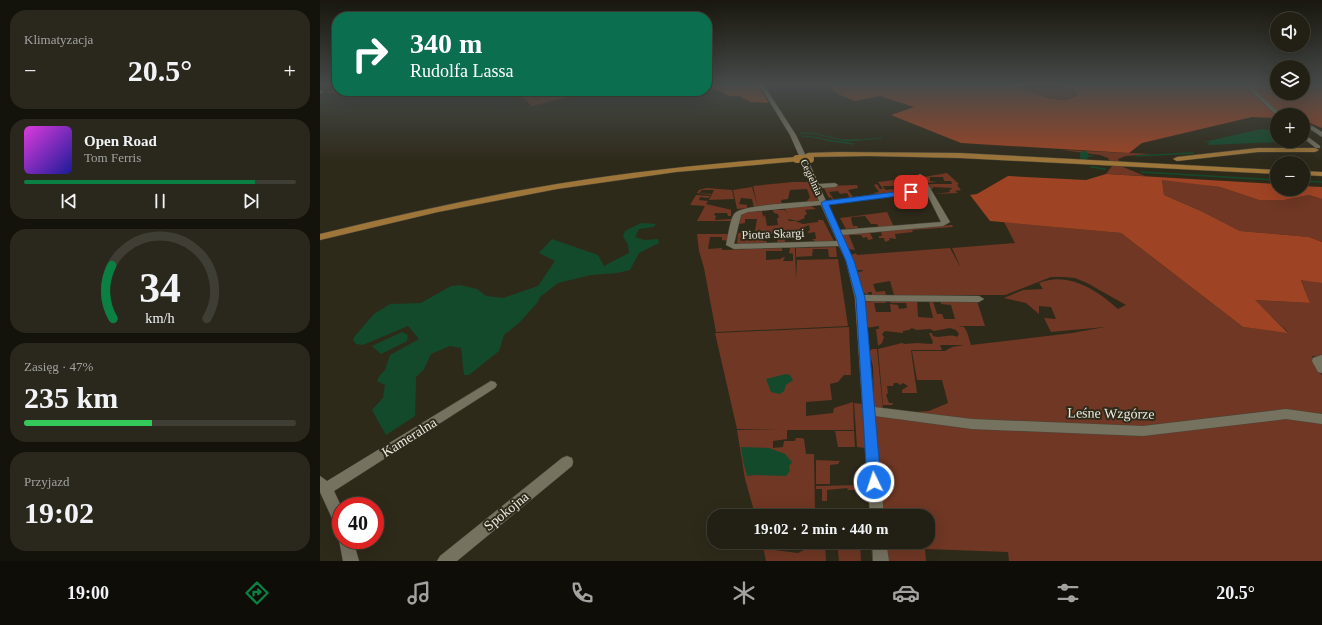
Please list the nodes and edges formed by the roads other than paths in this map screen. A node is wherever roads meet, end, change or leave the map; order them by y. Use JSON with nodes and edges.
{"nodes":[{"id":1,"x":778,"y":110,"type":"edge"},
{"id":2,"x":1310,"y":128,"type":"edge"},
{"id":3,"x":1322,"y":135,"type":"edge"},
{"id":4,"x":1310,"y":141,"type":"edge"},
{"id":5,"x":1320,"y":149,"type":"edge"},
{"id":6,"x":796,"y":157,"type":"junction"},
{"id":7,"x":809,"y":157,"type":"junction"},
{"id":8,"x":1098,"y":162,"type":"junction"},
{"id":9,"x":1270,"y":173,"type":"edge"},
{"id":10,"x":1270,"y":173,"type":"edge"},
{"id":11,"x":1310,"y":174,"type":"edge"},
{"id":12,"x":1322,"y":175,"type":"edge"},
{"id":13,"x":920,"y":176,"type":"dead end"},
{"id":14,"x":835,"y":185,"type":"dead end"},
{"id":15,"x":816,"y":186,"type":"junction"},
{"id":16,"x":928,"y":190,"type":"junction"},
{"id":17,"x":824,"y":203,"type":"junction"},
{"id":18,"x":320,"y":232,"type":"edge"},
{"id":19,"x":838,"y":233,"type":"junction"},
{"id":20,"x":320,"y":237,"type":"edge"},
{"id":21,"x":842,"y":243,"type":"junction"},
{"id":22,"x":860,"y":298,"type":"junction"},
{"id":23,"x":979,"y":299,"type":"dead end"},
{"id":24,"x":1322,"y":359,"type":"edge"},
{"id":25,"x":1322,"y":369,"type":"edge"},
{"id":26,"x":491,"y":385,"type":"dead end"},
{"id":27,"x":869,"y":411,"type":"junction"},
{"id":28,"x":1322,"y":419,"type":"edge"},
{"id":29,"x":567,"y":462,"type":"dead end"},
{"id":30,"x":323,"y":486,"type":"edge"},
{"id":31,"x":332,"y":504,"type":"edge"},
{"id":32,"x":876,"y":509,"type":"edge"},
{"id":33,"x":348,"y":549,"type":"edge"},
{"id":34,"x":880,"y":549,"type":"edge"},
{"id":35,"x":351,"y":561,"type":"edge"},
{"id":36,"x":445,"y":561,"type":"edge"},
{"id":37,"x":881,"y":561,"type":"edge"}],
"edges":[{"from":1,"to":15,"type":"street","name":"Cegielnia"},
{"from":2,"to":3,"type":"street"},
{"from":4,"to":5,"type":"street"},
{"from":5,"to":8,"type":"main road"},
{"from":6,"to":7,"type":"main road","bridge":true},
{"from":6,"to":18,"type":"main road"},
{"from":6,"to":20,"type":"main road"},
{"from":7,"to":8,"type":"main road"},
{"from":7,"to":10,"type":"main road"},
{"from":8,"to":9,"type":"main road"},
{"from":11,"to":12,"type":"main road"},
{"from":13,"to":16,"type":"street"},
{"from":14,"to":15,"type":"street"},
{"from":15,"to":17,"type":"street","name":"Cegielnia"},
{"from":16,"to":17,"type":"street"},
{"from":16,"to":19,"type":"street"},
{"from":17,"to":19,"type":"street","name":"Cegielnia"},
{"from":17,"to":21,"type":"street","name":"Piotra Skargi"},
{"from":19,"to":21,"type":"street","name":"Cegielnia"},
{"from":21,"to":22,"type":"street","name":"Cegielnia"},
{"from":22,"to":23,"type":"street"},
{"from":22,"to":27,"type":"street","name":"Cegielnia"},
{"from":24,"to":25,"type":"street"},
{"from":26,"to":30,"type":"street","name":"Kameralna"},
{"from":27,"to":28,"type":"street","name":"Leśne Wzgórze"},
{"from":27,"to":32,"type":"street","name":"Cegielnia"},
{"from":29,"to":36,"type":"street","name":"Spokojna"},
{"from":30,"to":31,"type":"street","name":"Kameralna"},
{"from":33,"to":35,"type":"street"},
{"from":34,"to":37,"type":"street"}]}
